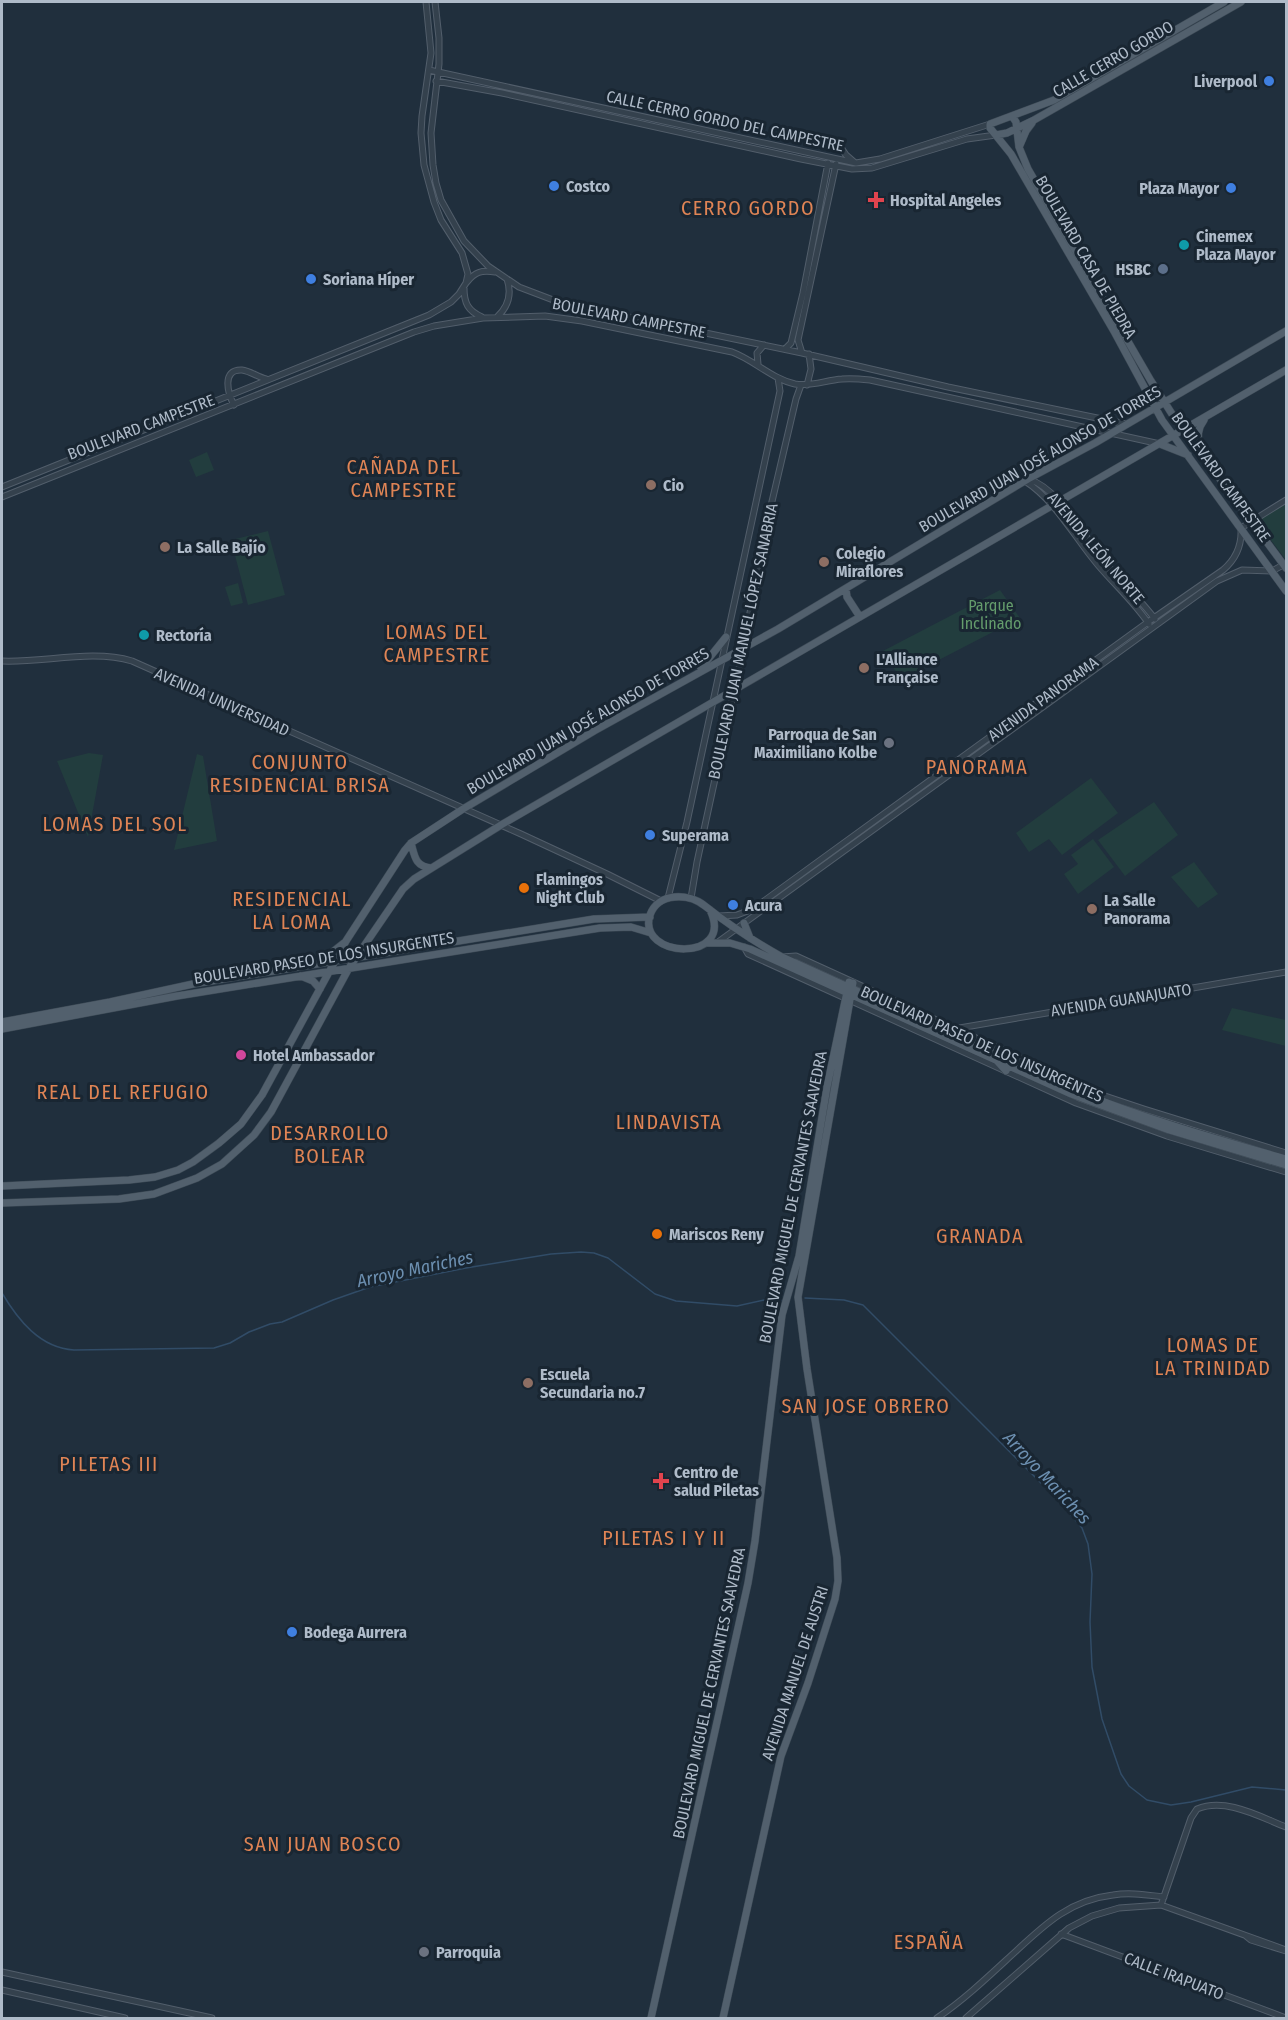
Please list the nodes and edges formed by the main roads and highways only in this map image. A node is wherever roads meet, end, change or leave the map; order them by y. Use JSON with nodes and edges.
{"nodes":[{"id":1,"x":1224,"y":2,"type":"edge"},
{"id":2,"x":1242,"y":2,"type":"edge"},
{"id":3,"x":1025,"y":112,"type":"junction"},
{"id":4,"x":1012,"y":116,"type":"junction"},
{"id":5,"x":1031,"y":122,"type":"junction"},
{"id":6,"x":990,"y":124,"type":"joint"},
{"id":7,"x":1017,"y":128,"type":"junction"},
{"id":8,"x":996,"y":135,"type":"junction"},
{"id":9,"x":1019,"y":147,"type":"junction"},
{"id":10,"x":1102,"y":303,"type":"junction"},
{"id":11,"x":1287,"y":331,"type":"edge"},
{"id":12,"x":1287,"y":370,"type":"edge"},
{"id":13,"x":1165,"y":402,"type":"junction"},
{"id":14,"x":1155,"y":407,"type":"junction"},
{"id":15,"x":1209,"y":415,"type":"junction"},
{"id":16,"x":1184,"y":430,"type":"junction"},
{"id":17,"x":1174,"y":435,"type":"junction"},
{"id":18,"x":1160,"y":444,"type":"junction"},
{"id":19,"x":1202,"y":452,"type":"junction"},
{"id":20,"x":1191,"y":459,"type":"junction"},
{"id":21,"x":1286,"y":566,"type":"edge"},
{"id":22,"x":846,"y":589,"type":"junction"},
{"id":23,"x":1287,"y":591,"type":"edge"},
{"id":24,"x":860,"y":617,"type":"junction"},
{"id":25,"x":726,"y":637,"type":"road end"},
{"id":26,"x":700,"y":671,"type":"junction"},
{"id":27,"x":411,"y":843,"type":"junction"},
{"id":28,"x":431,"y":868,"type":"junction"},
{"id":29,"x":710,"y":910,"type":"junction"},
{"id":30,"x":650,"y":916,"type":"junction"},
{"id":31,"x":744,"y":923,"type":"road end"},
{"id":32,"x":651,"y":933,"type":"junction"},
{"id":33,"x":750,"y":938,"type":"junction"},
{"id":34,"x":369,"y":940,"type":"junction"},
{"id":35,"x":346,"y":941,"type":"junction"},
{"id":36,"x":707,"y":943,"type":"junction"},
{"id":37,"x":379,"y":954,"type":"junction"},
{"id":38,"x":355,"y":958,"type":"junction"},
{"id":39,"x":336,"y":961,"type":"junction"},
{"id":40,"x":319,"y":963,"type":"junction"},
{"id":41,"x":349,"y":968,"type":"junction"},
{"id":42,"x":330,"y":971,"type":"junction"},
{"id":43,"x":302,"y":976,"type":"junction"},
{"id":44,"x":320,"y":989,"type":"junction"},
{"id":45,"x":849,"y":990,"type":"junction"},
{"id":46,"x":2,"y":1022,"type":"edge"},
{"id":47,"x":2,"y":1029,"type":"edge"},
{"id":48,"x":995,"y":1059,"type":"junction"},
{"id":49,"x":1006,"y":1071,"type":"road end"},
{"id":50,"x":1115,"y":1099,"type":"road end"},
{"id":51,"x":1103,"y":1102,"type":"junction"},
{"id":52,"x":1113,"y":1110,"type":"junction"},
{"id":53,"x":1100,"y":1111,"type":"road end"},
{"id":54,"x":1211,"y":1130,"type":"road end"},
{"id":55,"x":1214,"y":1137,"type":"junction"},
{"id":56,"x":1287,"y":1159,"type":"edge"},
{"id":57,"x":1287,"y":1165,"type":"edge"},
{"id":58,"x":2,"y":1186,"type":"edge"},
{"id":59,"x":2,"y":1203,"type":"edge"},
{"id":60,"x":799,"y":1288,"type":"junction"},
{"id":61,"x":790,"y":1290,"type":"junction"},
{"id":62,"x":798,"y":1297,"type":"joint"},
{"id":63,"x":782,"y":1312,"type":"junction"},
{"id":64,"x":798,"y":1312,"type":"junction"},
{"id":65,"x":651,"y":2019,"type":"edge"},
{"id":66,"x":723,"y":2019,"type":"edge"}],
"edges":[{"from":1,"to":3,"type":"main road","name":"CALLE CERRO GORDO"},
{"from":2,"to":5,"type":"main road","name":"CALLE CERRO GORDO"},
{"from":3,"to":4,"type":"main road","name":"CALLE CERRO GORDO"},
{"from":3,"to":5,"type":"main road"},
{"from":4,"to":6,"type":"main road","name":"CALLE CERRO GORDO DEL CAMPESTRE"},
{"from":4,"to":7,"type":"main road","name":"BOULEVARD CASA DE PIEDRA"},
{"from":5,"to":7,"type":"main road","name":"CALLE CERRO GORDO"},
{"from":5,"to":9,"type":"main road"},
{"from":6,"to":8,"type":"main road","name":"BOULEVARD CASA DE PIEDRA"},
{"from":7,"to":8,"type":"main road","name":"CALLE CERRO GORDO"},
{"from":7,"to":9,"type":"main road","name":"BOULEVARD CASA DE PIEDRA"},
{"from":8,"to":10,"type":"main road","name":"BOULEVARD CASA DE PIEDRA"},
{"from":9,"to":10,"type":"main road","name":"BOULEVARD CASA DE PIEDRA"},
{"from":10,"to":13,"type":"main road","name":"BOULEVARD CASA DE PIEDRA"},
{"from":10,"to":14,"type":"main road","name":"BOULEVARD CASA DE PIEDRA"},
{"from":11,"to":13,"type":"main road","name":"BOULEVARD JUAN JOSÉ ALONSO DE TORRES"},
{"from":12,"to":15,"type":"main road"},
{"from":13,"to":14,"type":"main road","name":"BOULEVARD JUAN JOSÉ ALONSO DE TORRES"},
{"from":13,"to":16,"type":"main road","name":"BOULEVARD CAMPESTRE"},
{"from":14,"to":17,"type":"main road","name":"BOULEVARD CAMPESTRE"},
{"from":14,"to":22,"type":"main road","name":"BOULEVARD JUAN JOSÉ ALONSO DE TORRES"},
{"from":15,"to":16,"type":"main road"},
{"from":15,"to":19,"type":"main road"},
{"from":16,"to":17,"type":"main road"},
{"from":16,"to":19,"type":"main road","name":"BOULEVARD CAMPESTRE"},
{"from":17,"to":18,"type":"main road"},
{"from":17,"to":20,"type":"main road","name":"BOULEVARD CAMPESTRE"},
{"from":18,"to":20,"type":"main road"},
{"from":18,"to":24,"type":"main road"},
{"from":19,"to":20,"type":"main road"},
{"from":19,"to":21,"type":"main road","name":"BOULEVARD CAMPESTRE"},
{"from":20,"to":23,"type":"main road","name":"BOULEVARD CAMPESTRE"},
{"from":22,"to":24,"type":"main road"},
{"from":22,"to":26,"type":"main road","name":"BOULEVARD JUAN JOSÉ ALONSO DE TORRES"},
{"from":24,"to":28,"type":"main road"},
{"from":25,"to":26,"type":"main road"},
{"from":26,"to":27,"type":"main road","name":"BOULEVARD JUAN JOSÉ ALONSO DE TORRES"},
{"from":27,"to":28,"type":"main road"},
{"from":27,"to":35,"type":"main road","name":"BOULEVARD JUAN JOSÉ ALONSO DE TORRES"},
{"from":28,"to":34,"type":"main road"},
{"from":29,"to":30,"type":"main road"},
{"from":29,"to":33,"type":"main road","name":"BOULEVARD PASEO DE LOS INSURGENTES"},
{"from":29,"to":36,"type":"main road"},
{"from":30,"to":32,"type":"main road"},
{"from":30,"to":37,"type":"main road","name":"BOULEVARD PASEO DE LOS INSURGENTES"},
{"from":31,"to":33,"type":"main road"},
{"from":32,"to":36,"type":"main road"},
{"from":32,"to":41,"type":"main road","name":"BOULEVARD PASEO DE LOS INSURGENTES"},
{"from":33,"to":45,"type":"main road","name":"BOULEVARD PASEO DE LOS INSURGENTES"},
{"from":34,"to":37,"type":"main road"},
{"from":34,"to":38,"type":"main road"},
{"from":35,"to":39,"type":"main road","name":"BOULEVARD JUAN JOSÉ ALONSO DE TORRES"},
{"from":35,"to":40,"type":"main road"},
{"from":36,"to":45,"type":"main road","name":"BOULEVARD PASEO DE LOS INSURGENTES"},
{"from":37,"to":38,"type":"main road","name":"BOULEVARD PASEO DE LOS INSURGENTES"},
{"from":38,"to":39,"type":"main road","name":"BOULEVARD PASEO DE LOS INSURGENTES"},
{"from":38,"to":41,"type":"main road"},
{"from":39,"to":40,"type":"main road","name":"BOULEVARD PASEO DE LOS INSURGENTES"},
{"from":39,"to":42,"type":"main road","name":"BOULEVARD JUAN JOSÉ ALONSO DE TORRES"},
{"from":40,"to":46,"type":"main road","name":"BOULEVARD PASEO DE LOS INSURGENTES"},
{"from":41,"to":42,"type":"main road","name":"BOULEVARD PASEO DE LOS INSURGENTES"},
{"from":41,"to":59,"type":"main road"},
{"from":42,"to":43,"type":"main road","name":"BOULEVARD PASEO DE LOS INSURGENTES"},
{"from":42,"to":44,"type":"main road","name":"BOULEVARD JUAN JOSÉ ALONSO DE TORRES"},
{"from":43,"to":44,"type":"main road"},
{"from":43,"to":47,"type":"main road","name":"BOULEVARD PASEO DE LOS INSURGENTES"},
{"from":44,"to":58,"type":"main road","name":"BOULEVARD JUAN JOSÉ ALONSO DE TORRES"},
{"from":45,"to":48,"type":"main road","name":"BOULEVARD PASEO DE LOS INSURGENTES"},
{"from":45,"to":51,"type":"main road","name":"BOULEVARD PASEO DE LOS INSURGENTES"},
{"from":45,"to":60,"type":"main road","name":"BOULEVARD MIGUEL DE CERVANTES SAAVEDRA"},
{"from":45,"to":61,"type":"main road","name":"BOULEVARD MIGUEL DE CERVANTES SAAVEDRA"},
{"from":48,"to":49,"type":"main road"},
{"from":48,"to":52,"type":"main road","name":"BOULEVARD PASEO DE LOS INSURGENTES"},
{"from":50,"to":51,"type":"main road"},
{"from":51,"to":55,"type":"main road","name":"BOULEVARD PASEO DE LOS INSURGENTES"},
{"from":52,"to":53,"type":"main road"},
{"from":52,"to":57,"type":"main road","name":"BOULEVARD PASEO DE LOS INSURGENTES"},
{"from":54,"to":55,"type":"main road"},
{"from":55,"to":56,"type":"main road","name":"BOULEVARD PASEO DE LOS INSURGENTES"},
{"from":60,"to":61,"type":"main road"},
{"from":60,"to":62,"type":"main road","name":"BOULEVARD MIGUEL DE CERVANTES SAAVEDRA"},
{"from":61,"to":63,"type":"main road","name":"BOULEVARD MIGUEL DE CERVANTES SAAVEDRA"},
{"from":62,"to":64,"type":"main road","name":"AVENIDA MANUEL DE AUSTRI"},
{"from":63,"to":64,"type":"main road"},
{"from":63,"to":65,"type":"main road","name":"BOULEVARD MIGUEL DE CERVANTES SAAVEDRA"},
{"from":64,"to":66,"type":"main road","name":"AVENIDA MANUEL DE AUSTRI"}]}
